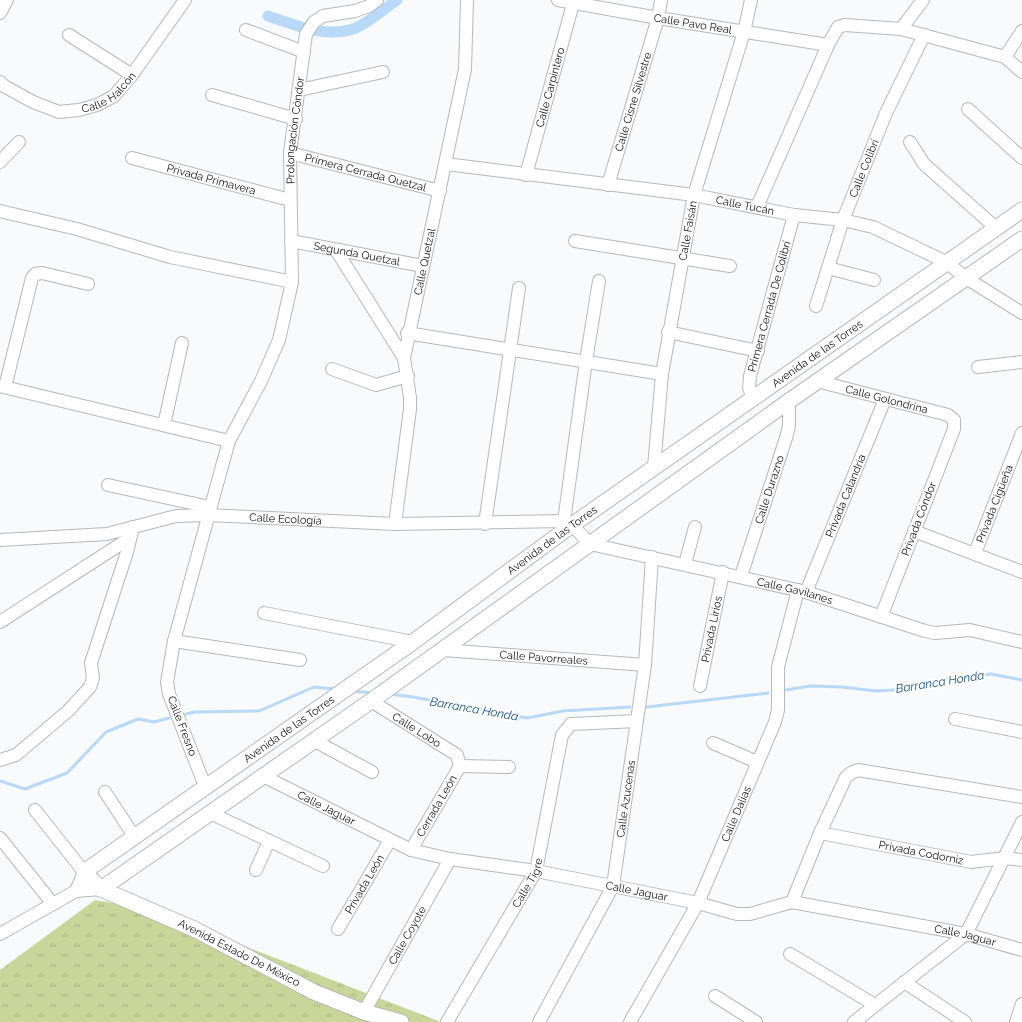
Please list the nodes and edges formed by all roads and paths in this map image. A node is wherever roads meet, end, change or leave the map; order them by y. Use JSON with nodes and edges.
{"nodes":[{"id":1,"x":6,"y":0,"type":"edge"},
{"id":2,"x":185,"y":0,"type":"edge"},
{"id":3,"x":377,"y":0,"type":"edge"},
{"id":4,"x":467,"y":0,"type":"edge"},
{"id":5,"x":558,"y":0,"type":"edge"},
{"id":6,"x":661,"y":0,"type":"edge"},
{"id":7,"x":751,"y":0,"type":"edge"},
{"id":8,"x":923,"y":0,"type":"edge"},
{"id":9,"x":574,"y":1,"type":"edge"},
{"id":10,"x":0,"y":12,"type":"edge"},
{"id":11,"x":658,"y":18,"type":"junction"},
{"id":12,"x":901,"y":29,"type":"junction"},
{"id":13,"x":246,"y":30,"type":"dead end"},
{"id":14,"x":1022,"y":31,"type":"edge"},
{"id":15,"x":744,"y":32,"type":"junction"},
{"id":16,"x":69,"y":35,"type":"dead end"},
{"id":17,"x":924,"y":35,"type":"junction"},
{"id":18,"x":828,"y":45,"type":"junction"},
{"id":19,"x":304,"y":52,"type":"junction"},
{"id":20,"x":1004,"y":57,"type":"junction"},
{"id":21,"x":383,"y":72,"type":"dead end"},
{"id":22,"x":1022,"y":72,"type":"edge"},
{"id":23,"x":132,"y":75,"type":"junction"},
{"id":24,"x":1,"y":85,"type":"edge"},
{"id":25,"x":299,"y":90,"type":"junction"},
{"id":26,"x":212,"y":95,"type":"dead end"},
{"id":27,"x":968,"y":109,"type":"dead end"},
{"id":28,"x":296,"y":119,"type":"junction"},
{"id":29,"x":19,"y":142,"type":"dead end"},
{"id":30,"x":910,"y":142,"type":"dead end"},
{"id":31,"x":290,"y":153,"type":"junction"},
{"id":32,"x":132,"y":158,"type":"dead end"},
{"id":33,"x":1022,"y":158,"type":"edge"},
{"id":34,"x":0,"y":162,"type":"edge"},
{"id":35,"x":446,"y":164,"type":"junction"},
{"id":36,"x":526,"y":175,"type":"junction"},
{"id":37,"x":608,"y":185,"type":"junction"},
{"id":38,"x":440,"y":191,"type":"junction"},
{"id":39,"x":694,"y":195,"type":"junction"},
{"id":40,"x":290,"y":200,"type":"junction"},
{"id":41,"x":757,"y":207,"type":"junction"},
{"id":42,"x":1022,"y":210,"type":"edge"},
{"id":43,"x":0,"y":211,"type":"edge"},
{"id":44,"x":794,"y":215,"type":"junction"},
{"id":45,"x":843,"y":220,"type":"junction"},
{"id":46,"x":996,"y":228,"type":"junction"},
{"id":47,"x":1022,"y":239,"type":"edge"},
{"id":48,"x":291,"y":241,"type":"junction"},
{"id":49,"x":575,"y":241,"type":"dead end"},
{"id":50,"x":336,"y":250,"type":"junction"},
{"id":51,"x":683,"y":258,"type":"junction"},
{"id":52,"x":946,"y":262,"type":"junction"},
{"id":53,"x":423,"y":266,"type":"junction"},
{"id":54,"x":730,"y":266,"type":"dead end"},
{"id":55,"x":828,"y":268,"type":"junction"},
{"id":56,"x":966,"y":278,"type":"junction"},
{"id":57,"x":874,"y":280,"type":"dead end"},
{"id":58,"x":599,"y":281,"type":"dead end"},
{"id":59,"x":292,"y":282,"type":"junction"},
{"id":60,"x":88,"y":284,"type":"dead end"},
{"id":61,"x":519,"y":288,"type":"dead end"},
{"id":62,"x":816,"y":306,"type":"dead end"},
{"id":63,"x":1022,"y":313,"type":"edge"},
{"id":64,"x":668,"y":332,"type":"junction"},
{"id":65,"x":407,"y":333,"type":"junction"},
{"id":66,"x":182,"y":343,"type":"dead end"},
{"id":67,"x":511,"y":349,"type":"junction"},
{"id":68,"x":758,"y":351,"type":"junction"},
{"id":69,"x":404,"y":358,"type":"junction"},
{"id":70,"x":586,"y":361,"type":"junction"},
{"id":71,"x":1022,"y":362,"type":"edge"},
{"id":72,"x":978,"y":367,"type":"dead end"},
{"id":73,"x":332,"y":369,"type":"dead end"},
{"id":74,"x":662,"y":374,"type":"junction"},
{"id":75,"x":408,"y":376,"type":"junction"},
{"id":76,"x":817,"y":381,"type":"junction"},
{"id":77,"x":3,"y":386,"type":"edge"},
{"id":78,"x":753,"y":398,"type":"junction"},
{"id":79,"x":885,"y":399,"type":"junction"},
{"id":80,"x":789,"y":401,"type":"junction"},
{"id":81,"x":954,"y":420,"type":"joint"},
{"id":82,"x":164,"y":425,"type":"junction"},
{"id":83,"x":1022,"y":433,"type":"edge"},
{"id":84,"x":229,"y":441,"type":"junction"},
{"id":85,"x":654,"y":467,"type":"junction"},
{"id":86,"x":108,"y":485,"type":"dead end"},
{"id":87,"x":209,"y":511,"type":"junction"},
{"id":88,"x":568,"y":523,"type":"junction"},
{"id":89,"x":395,"y":524,"type":"junction"},
{"id":90,"x":485,"y":524,"type":"junction"},
{"id":91,"x":695,"y":527,"type":"dead end"},
{"id":92,"x":914,"y":531,"type":"junction"},
{"id":93,"x":132,"y":533,"type":"junction"},
{"id":94,"x":0,"y":540,"type":"edge"},
{"id":95,"x":590,"y":544,"type":"junction"},
{"id":96,"x":975,"y":553,"type":"junction"},
{"id":97,"x":652,"y":557,"type":"junction"},
{"id":98,"x":684,"y":564,"type":"junction"},
{"id":99,"x":723,"y":572,"type":"junction"},
{"id":100,"x":1022,"y":572,"type":"edge"},
{"id":101,"x":741,"y":576,"type":"junction"},
{"id":102,"x":802,"y":591,"type":"junction"},
{"id":103,"x":264,"y":613,"type":"dead end"},
{"id":104,"x":881,"y":617,"type":"junction"},
{"id":105,"x":0,"y":622,"type":"edge"},
{"id":106,"x":1021,"y":638,"type":"edge"},
{"id":107,"x":174,"y":641,"type":"junction"},
{"id":108,"x":413,"y":642,"type":"junction"},
{"id":109,"x":443,"y":650,"type":"junction"},
{"id":110,"x":300,"y":660,"type":"dead end"},
{"id":111,"x":645,"y":665,"type":"junction"},
{"id":112,"x":700,"y":686,"type":"dead end"},
{"id":113,"x":371,"y":701,"type":"junction"},
{"id":114,"x":955,"y":719,"type":"dead end"},
{"id":115,"x":637,"y":721,"type":"junction"},
{"id":116,"x":1022,"y":732,"type":"edge"},
{"id":117,"x":315,"y":740,"type":"junction"},
{"id":118,"x":713,"y":743,"type":"dead end"},
{"id":119,"x":0,"y":760,"type":"edge"},
{"id":120,"x":757,"y":762,"type":"junction"},
{"id":121,"x":460,"y":763,"type":"junction"},
{"id":122,"x":509,"y":767,"type":"dead end"},
{"id":123,"x":372,"y":772,"type":"dead end"},
{"id":124,"x":263,"y":776,"type":"junction"},
{"id":125,"x":205,"y":786,"type":"junction"},
{"id":126,"x":105,"y":792,"type":"dead end"},
{"id":127,"x":1022,"y":797,"type":"edge"},
{"id":128,"x":35,"y":810,"type":"dead end"},
{"id":129,"x":210,"y":813,"type":"junction"},
{"id":130,"x":1022,"y":822,"type":"edge"},
{"id":131,"x":820,"y":833,"type":"junction"},
{"id":132,"x":134,"y":836,"type":"junction"},
{"id":133,"x":0,"y":838,"type":"edge"},
{"id":134,"x":390,"y":840,"type":"junction"},
{"id":135,"x":269,"y":841,"type":"junction"},
{"id":136,"x":411,"y":850,"type":"junction"},
{"id":137,"x":1005,"y":858,"type":"junction"},
{"id":138,"x":450,"y":859,"type":"junction"},
{"id":139,"x":1022,"y":860,"type":"edge"},
{"id":140,"x":322,"y":866,"type":"dead end"},
{"id":141,"x":256,"y":870,"type":"dead end"},
{"id":142,"x":536,"y":871,"type":"junction"},
{"id":143,"x":84,"y":872,"type":"junction"},
{"id":144,"x":613,"y":886,"type":"junction"},
{"id":145,"x":101,"y":889,"type":"junction"},
{"id":146,"x":76,"y":890,"type":"junction"},
{"id":147,"x":792,"y":902,"type":"junction"},
{"id":148,"x":698,"y":903,"type":"junction"},
{"id":149,"x":53,"y":904,"type":"junction"},
{"id":150,"x":338,"y":929,"type":"dead end"},
{"id":151,"x":0,"y":934,"type":"edge"},
{"id":152,"x":966,"y":934,"type":"junction"},
{"id":153,"x":1022,"y":950,"type":"edge"},
{"id":154,"x":790,"y":954,"type":"dead end"},
{"id":155,"x":904,"y":982,"type":"junction"},
{"id":156,"x":715,"y":996,"type":"dead end"},
{"id":157,"x":875,"y":1004,"type":"junction"},
{"id":158,"x":1022,"y":1004,"type":"edge"},
{"id":159,"x":364,"y":1012,"type":"junction"},
{"id":160,"x":401,"y":1022,"type":"edge"},
{"id":161,"x":447,"y":1022,"type":"edge"},
{"id":162,"x":539,"y":1022,"type":"edge"},
{"id":163,"x":630,"y":1022,"type":"edge"},
{"id":164,"x":756,"y":1022,"type":"edge"},
{"id":165,"x":854,"y":1022,"type":"edge"},
{"id":166,"x":965,"y":1022,"type":"edge"},
{"id":167,"x":1016,"y":1022,"type":"edge"}],
"edges":[{"from":1,"to":10,"type":"street"},
{"from":2,"to":23,"type":"street","name":"Calle Halcón"},
{"from":3,"to":19,"type":"street","name":"Prolongación Cóndor"},
{"from":4,"to":35,"type":"street","name":"Calle Quetzal"},
{"from":5,"to":9,"type":"street","name":"Calle Pavo Real"},
{"from":6,"to":11,"type":"street","name":"Calle Cisne Silvestre"},
{"from":7,"to":15,"type":"street","name":"Calle Faisán"},
{"from":8,"to":12,"type":"street"},
{"from":9,"to":11,"type":"street","name":"Calle Pavo Real"},
{"from":9,"to":36,"type":"street","name":"Calle Carpintero"},
{"from":11,"to":15,"type":"street","name":"Calle Pavo Real"},
{"from":11,"to":37,"type":"street","name":"Calle Cisne Silvestre"},
{"from":12,"to":17,"type":"street"},
{"from":12,"to":18,"type":"street"},
{"from":13,"to":19,"type":"street"},
{"from":14,"to":20,"type":"street"},
{"from":15,"to":18,"type":"street","name":"Calle Pavo Real"},
{"from":15,"to":39,"type":"street","name":"Calle Faisán"},
{"from":16,"to":23,"type":"street"},
{"from":17,"to":20,"type":"street"},
{"from":17,"to":45,"type":"street","name":"Calle Colibrí"},
{"from":18,"to":41,"type":"street"},
{"from":19,"to":25,"type":"street","name":"Prolongación Cóndor"},
{"from":20,"to":22,"type":"street"},
{"from":21,"to":25,"type":"street"},
{"from":23,"to":24,"type":"street","name":"Calle Halcón"},
{"from":25,"to":28,"type":"street","name":"Prolongación Cóndor"},
{"from":26,"to":28,"type":"street"},
{"from":27,"to":33,"type":"street"},
{"from":28,"to":31,"type":"street","name":"Prolongación Cóndor"},
{"from":29,"to":34,"type":"street"},
{"from":30,"to":46,"type":"street"},
{"from":31,"to":38,"type":"street","name":"Primera Cerrada Quetzal"},
{"from":31,"to":40,"type":"street","name":"Prolongación Cóndor"},
{"from":32,"to":40,"type":"street","name":"Privada Primavera"},
{"from":35,"to":36,"type":"street","name":"Calle Tucán"},
{"from":35,"to":38,"type":"street","name":"Calle Quetzal"},
{"from":36,"to":37,"type":"street","name":"Calle Tucán"},
{"from":37,"to":39,"type":"street","name":"Calle Tucán"},
{"from":38,"to":53,"type":"street","name":"Calle Quetzal"},
{"from":39,"to":41,"type":"street","name":"Calle Tucán"},
{"from":39,"to":51,"type":"street","name":"Calle Faisán"},
{"from":40,"to":48,"type":"street","name":"Prolongación Cóndor"},
{"from":41,"to":44,"type":"street","name":"Calle Tucán"},
{"from":42,"to":46,"type":"main road","name":"Avenida de las Torres"},
{"from":43,"to":59,"type":"street"},
{"from":44,"to":45,"type":"street","name":"Calle Tucán"},
{"from":44,"to":68,"type":"street","name":"Primera Cerrada De Colibrí"},
{"from":45,"to":52,"type":"street","name":"Calle Tucán"},
{"from":45,"to":55,"type":"street","name":"Calle Colibrí"},
{"from":46,"to":52,"type":"main road","name":"Avenida de las Torres"},
{"from":47,"to":56,"type":"main road"},
{"from":48,"to":50,"type":"street","name":"Segunda Quetzal"},
{"from":48,"to":59,"type":"street","name":"Prolongación Cóndor"},
{"from":49,"to":51,"type":"street"},
{"from":50,"to":53,"type":"street","name":"Segunda Quetzal"},
{"from":50,"to":69,"type":"street"},
{"from":51,"to":54,"type":"street"},
{"from":51,"to":64,"type":"street","name":"Calle Faisán"},
{"from":52,"to":56,"type":"street","name":"Calle Tucán"},
{"from":52,"to":78,"type":"main road","name":"Avenida de las Torres"},
{"from":53,"to":65,"type":"street","name":"Calle Quetzal"},
{"from":55,"to":57,"type":"street"},
{"from":55,"to":62,"type":"street","name":"Calle Colibrí"},
{"from":56,"to":63,"type":"street","name":"Calle Tucán"},
{"from":56,"to":76,"type":"main road"},
{"from":58,"to":70,"type":"street"},
{"from":59,"to":84,"type":"street","name":"Prolongación Cóndor"},
{"from":60,"to":77,"type":"street"},
{"from":61,"to":67,"type":"street"},
{"from":64,"to":68,"type":"street"},
{"from":64,"to":74,"type":"street","name":"Calle Faisán"},
{"from":65,"to":67,"type":"street"},
{"from":65,"to":69,"type":"street","name":"Calle Quetzal"},
{"from":66,"to":82,"type":"street"},
{"from":67,"to":70,"type":"street"},
{"from":67,"to":90,"type":"street"},
{"from":68,"to":78,"type":"street","name":"Primera Cerrada De Colibrí"},
{"from":69,"to":75,"type":"street","name":"Calle Quetzal"},
{"from":70,"to":74,"type":"street"},
{"from":70,"to":88,"type":"street"},
{"from":71,"to":72,"type":"street"},
{"from":73,"to":75,"type":"street"},
{"from":74,"to":85,"type":"street","name":"Calle Faisán"},
{"from":75,"to":89,"type":"street","name":"Calle Quetzal"},
{"from":76,"to":79,"type":"street","name":"Calle Golondrina"},
{"from":76,"to":80,"type":"main road"},
{"from":77,"to":82,"type":"street"},
{"from":78,"to":85,"type":"main road","name":"Avenida de las Torres"},
{"from":79,"to":81,"type":"street","name":"Calle Golondrina"},
{"from":79,"to":102,"type":"street","name":"Privada Calandria"},
{"from":80,"to":95,"type":"main road"},
{"from":80,"to":101,"type":"street","name":"Calle Durazno"},
{"from":81,"to":92,"type":"street","name":"Privada Cóndor"},
{"from":82,"to":84,"type":"street"},
{"from":83,"to":96,"type":"street","name":"Privada Cigüeña"},
{"from":84,"to":87,"type":"street","name":"Calle Fresno"},
{"from":85,"to":88,"type":"main road","name":"Avenida de las Torres"},
{"from":86,"to":87,"type":"street"},
{"from":87,"to":89,"type":"street","name":"Calle Ecología"},
{"from":87,"to":93,"type":"street","name":"Calle Ecología"},
{"from":87,"to":107,"type":"street","name":"Calle Fresno"},
{"from":88,"to":90,"type":"street","name":"Calle Ecología"},
{"from":88,"to":95,"type":"street"},
{"from":88,"to":108,"type":"main road","name":"Avenida de las Torres"},
{"from":89,"to":90,"type":"street","name":"Calle Ecología"},
{"from":91,"to":98,"type":"street"},
{"from":92,"to":96,"type":"street"},
{"from":92,"to":104,"type":"street","name":"Privada Cóndor"},
{"from":93,"to":94,"type":"street","name":"Calle Ecología"},
{"from":93,"to":105,"type":"street"},
{"from":93,"to":119,"type":"street"},
{"from":95,"to":97,"type":"street","name":"Calle Gavilanes"},
{"from":95,"to":109,"type":"main road"},
{"from":96,"to":100,"type":"street"},
{"from":97,"to":98,"type":"street","name":"Calle Gavilanes"},
{"from":97,"to":111,"type":"street","name":"Calle Azucenas"},
{"from":98,"to":99,"type":"street","name":"Calle Gavilanes"},
{"from":99,"to":101,"type":"street","name":"Calle Gavilanes"},
{"from":99,"to":112,"type":"street","name":"Privada Lirios"},
{"from":101,"to":102,"type":"street","name":"Calle Gavilanes"},
{"from":102,"to":104,"type":"street","name":"Calle Gavilanes"},
{"from":102,"to":120,"type":"street","name":"Calle Dalias"},
{"from":103,"to":108,"type":"street"},
{"from":104,"to":106,"type":"street","name":"Calle Gavilanes"},
{"from":107,"to":110,"type":"street"},
{"from":107,"to":125,"type":"street","name":"Calle Fresno"},
{"from":108,"to":125,"type":"main road","name":"Avenida de las Torres"},
{"from":109,"to":111,"type":"street","name":"Calle Pavorreales"},
{"from":109,"to":113,"type":"main road"},
{"from":111,"to":115,"type":"street","name":"Calle Azucenas"},
{"from":113,"to":117,"type":"main road"},
{"from":113,"to":121,"type":"street","name":"Calle Lobo"},
{"from":114,"to":116,"type":"street"},
{"from":115,"to":142,"type":"street","name":"Calle Tigre"},
{"from":115,"to":144,"type":"street","name":"Calle Azucenas"},
{"from":117,"to":123,"type":"street"},
{"from":117,"to":124,"type":"main road"},
{"from":118,"to":120,"type":"street"},
{"from":120,"to":148,"type":"street","name":"Calle Dalias"},
{"from":121,"to":122,"type":"street"},
{"from":121,"to":136,"type":"street","name":"Cerrada León"},
{"from":124,"to":129,"type":"main road"},
{"from":124,"to":134,"type":"street","name":"Calle Jaguar"},
{"from":125,"to":132,"type":"main road","name":"Avenida de las Torres"},
{"from":126,"to":132,"type":"street"},
{"from":127,"to":131,"type":"street"},
{"from":128,"to":143,"type":"street"},
{"from":129,"to":135,"type":"street"},
{"from":129,"to":145,"type":"main road"},
{"from":130,"to":137,"type":"street"},
{"from":131,"to":137,"type":"street","name":"Privada Codorniz"},
{"from":131,"to":147,"type":"street"},
{"from":132,"to":143,"type":"main road","name":"Avenida de las Torres"},
{"from":133,"to":149,"type":"street"},
{"from":134,"to":136,"type":"street","name":"Calle Jaguar"},
{"from":134,"to":150,"type":"street","name":"Privada León"},
{"from":135,"to":140,"type":"street"},
{"from":135,"to":141,"type":"street"},
{"from":136,"to":138,"type":"street","name":"Calle Jaguar"},
{"from":137,"to":139,"type":"street","name":"Privada Codorniz"},
{"from":137,"to":152,"type":"street"},
{"from":138,"to":142,"type":"street","name":"Calle Jaguar"},
{"from":138,"to":159,"type":"street","name":"Calle Coyote"},
{"from":142,"to":144,"type":"street","name":"Calle Jaguar"},
{"from":142,"to":161,"type":"street","name":"Calle Tigre"},
{"from":143,"to":145,"type":"main road","name":"Avenida Estado De México"},
{"from":143,"to":146,"type":"street"},
{"from":144,"to":148,"type":"street","name":"Calle Jaguar"},
{"from":144,"to":162,"type":"street","name":"Calle Azucenas"},
{"from":145,"to":146,"type":"street"},
{"from":145,"to":159,"type":"main road","name":"Avenida Estado De México"},
{"from":146,"to":149,"type":"street"},
{"from":147,"to":148,"type":"street","name":"Calle Jaguar"},
{"from":147,"to":152,"type":"street","name":"Calle Jaguar"},
{"from":148,"to":163,"type":"street","name":"Calle Dalias"},
{"from":149,"to":151,"type":"street"},
{"from":152,"to":153,"type":"street","name":"Calle Jaguar"},
{"from":152,"to":155,"type":"street"},
{"from":154,"to":157,"type":"street"},
{"from":155,"to":157,"type":"street"},
{"from":155,"to":166,"type":"street"},
{"from":156,"to":164,"type":"street"},
{"from":157,"to":165,"type":"street"},
{"from":158,"to":167,"type":"street"},
{"from":159,"to":160,"type":"main road","name":"Avenida Estado De México"}]}
